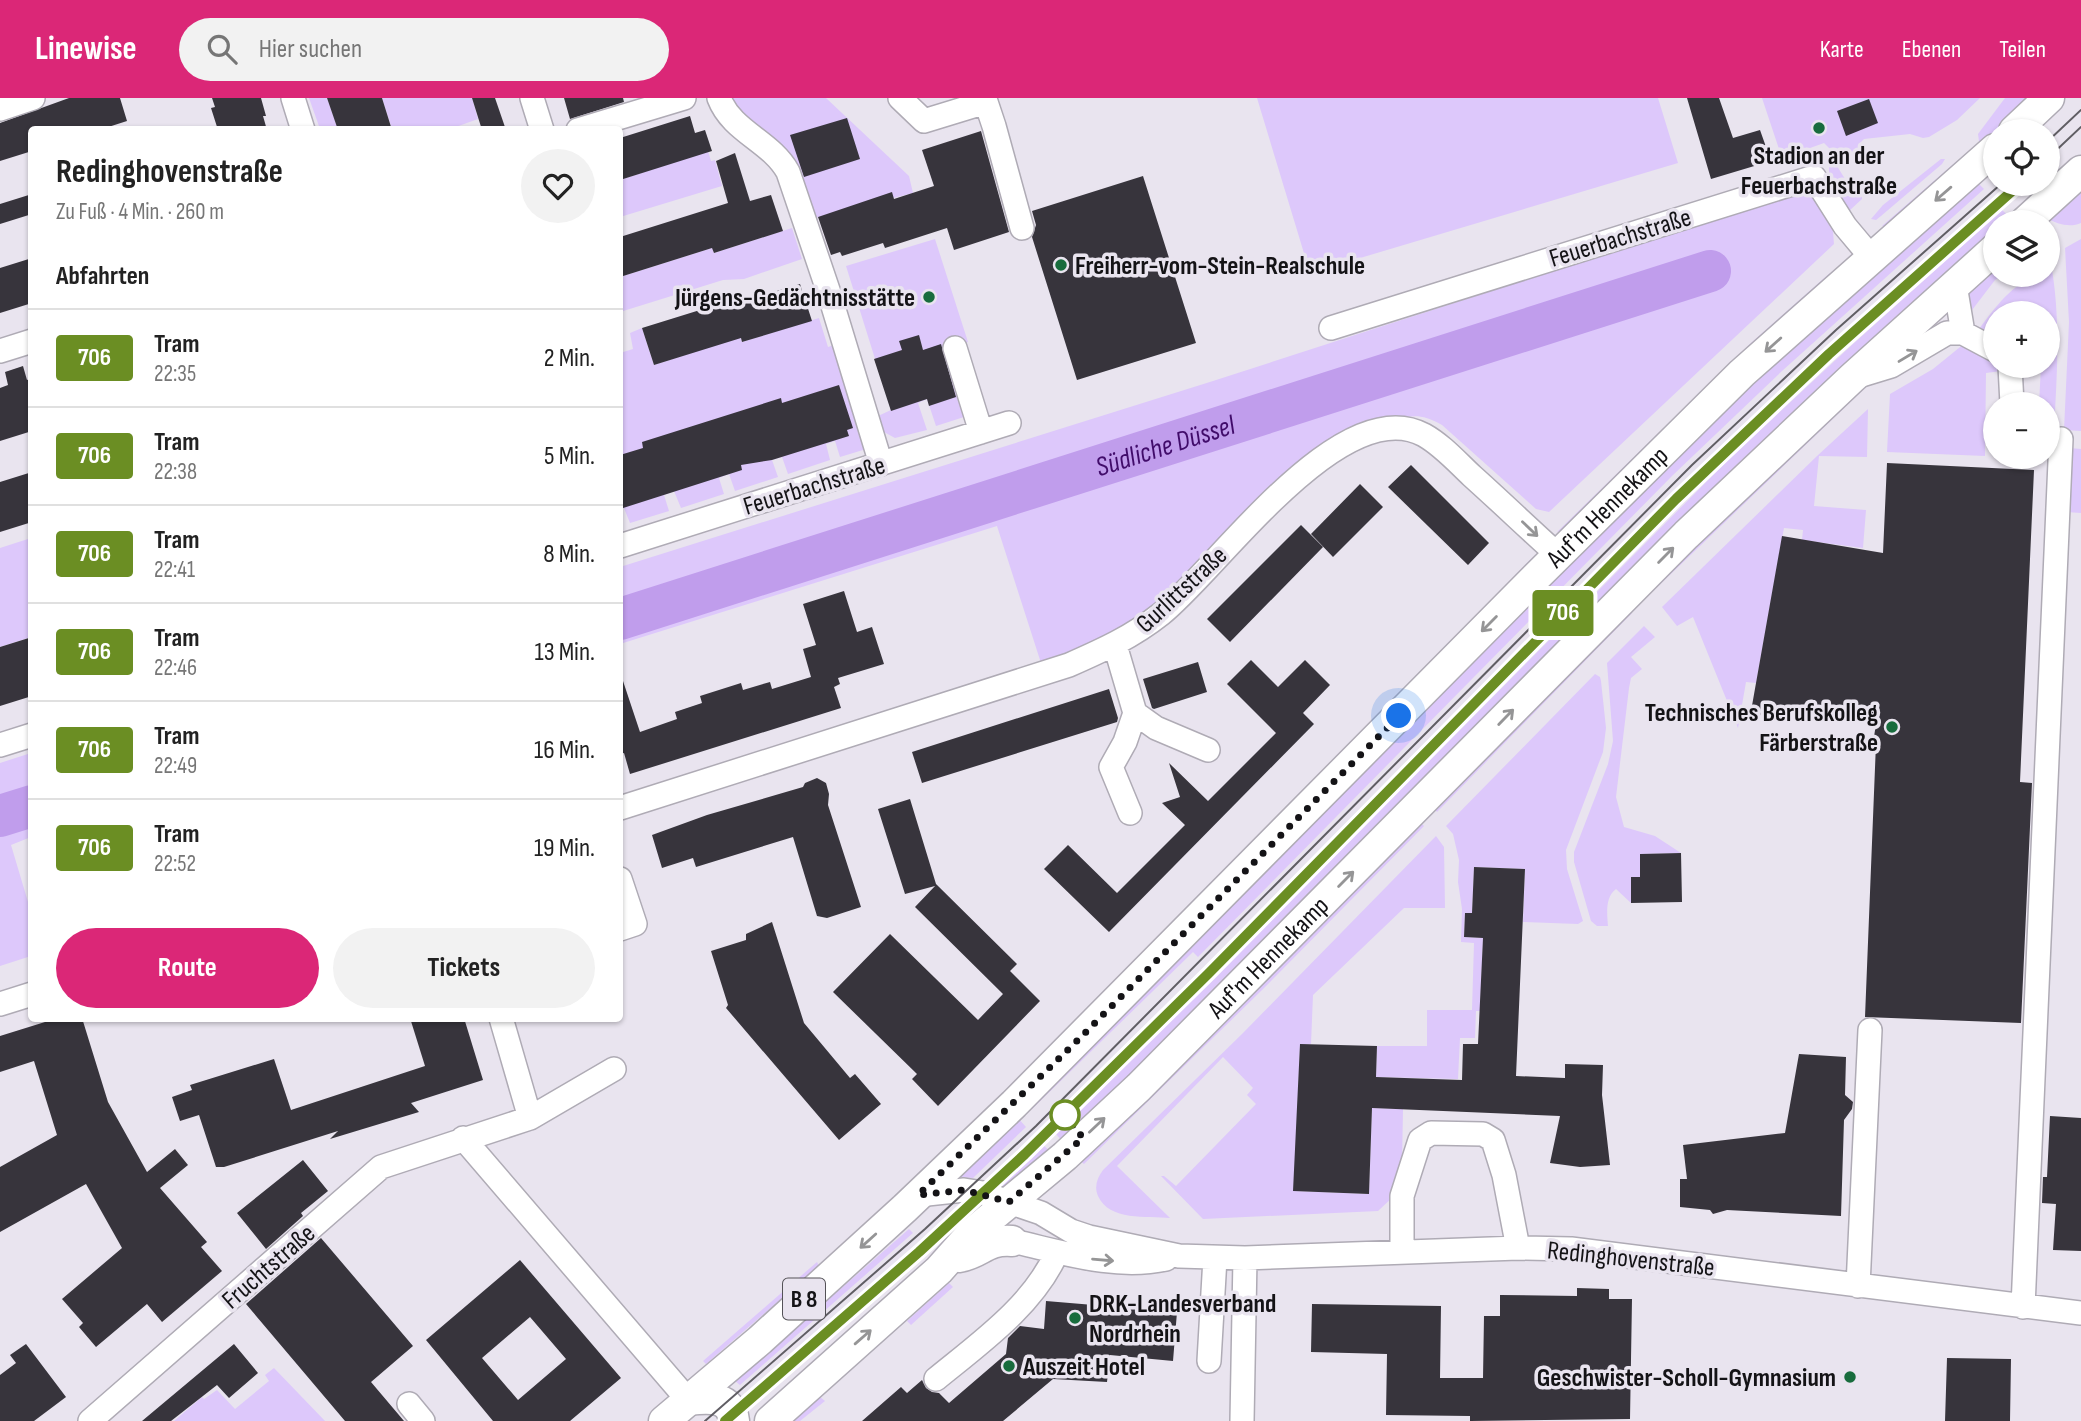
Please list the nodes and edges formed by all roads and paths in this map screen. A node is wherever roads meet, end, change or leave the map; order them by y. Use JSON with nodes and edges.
{"nodes":[{"id":1,"x":33,"y":98,"type":"edge"},
{"id":2,"x":293,"y":98,"type":"edge"},
{"id":3,"x":532,"y":98,"type":"edge"},
{"id":4,"x":684,"y":98,"type":"edge"},
{"id":5,"x":719,"y":98,"type":"edge"},
{"id":6,"x":900,"y":98,"type":"edge"},
{"id":7,"x":2049,"y":98,"type":"edge"},
{"id":8,"x":0,"y":109,"type":"edge"},
{"id":9,"x":2027,"y":119,"type":"edge"},
{"id":10,"x":302,"y":126,"type":"edge"},
{"id":11,"x":541,"y":126,"type":"edge"},
{"id":12,"x":591,"y":126,"type":"edge"},
{"id":13,"x":1983,"y":159,"type":"edge"},
{"id":14,"x":2081,"y":171,"type":"edge"},
{"id":15,"x":2038,"y":210,"type":"edge"},
{"id":16,"x":1022,"y":228,"type":"dead end"},
{"id":17,"x":1871,"y":257,"type":"junction"},
{"id":18,"x":1983,"y":259,"type":"edge"},
{"id":19,"x":1955,"y":285,"type":"junction"},
{"id":20,"x":1331,"y":328,"type":"dead end"},
{"id":21,"x":1963,"y":333,"type":"junction"},
{"id":22,"x":28,"y":342,"type":"edge"},
{"id":23,"x":1983,"y":344,"type":"edge"},
{"id":24,"x":955,"y":348,"type":"dead end"},
{"id":25,"x":0,"y":351,"type":"edge"},
{"id":26,"x":1852,"y":378,"type":"junction"},
{"id":27,"x":1009,"y":423,"type":"dead end"},
{"id":28,"x":981,"y":432,"type":"junction"},
{"id":29,"x":2063,"y":439,"type":"edge"},
{"id":30,"x":881,"y":464,"type":"junction"},
{"id":31,"x":623,"y":545,"type":"edge"},
{"id":32,"x":1558,"y":555,"type":"junction"},
{"id":33,"x":1115,"y":645,"type":"junction"},
{"id":34,"x":1135,"y":713,"type":"junction"},
{"id":35,"x":28,"y":736,"type":"edge"},
{"id":36,"x":0,"y":745,"type":"edge"},
{"id":37,"x":1208,"y":750,"type":"dead end"},
{"id":38,"x":623,"y":807,"type":"edge"},
{"id":39,"x":1130,"y":813,"type":"dead end"},
{"id":40,"x":623,"y":887,"type":"edge"},
{"id":41,"x":623,"y":928,"type":"edge"},
{"id":42,"x":28,"y":995,"type":"edge"},
{"id":43,"x":0,"y":1004,"type":"edge"},
{"id":44,"x":502,"y":1022,"type":"edge"},
{"id":45,"x":1870,"y":1030,"type":"dead end"},
{"id":46,"x":614,"y":1069,"type":"dead end"},
{"id":47,"x":530,"y":1118,"type":"junction"},
{"id":48,"x":463,"y":1138,"type":"junction"},
{"id":49,"x":1045,"y":1172,"type":"junction"},
{"id":50,"x":918,"y":1195,"type":"junction"},
{"id":51,"x":1009,"y":1202,"type":"junction"},
{"id":52,"x":1041,"y":1213,"type":"junction"},
{"id":53,"x":1012,"y":1241,"type":"joint"},
{"id":54,"x":1518,"y":1248,"type":"junction"},
{"id":55,"x":1057,"y":1252,"type":"junction"},
{"id":56,"x":1402,"y":1252,"type":"junction"},
{"id":57,"x":1179,"y":1256,"type":"junction"},
{"id":58,"x":952,"y":1258,"type":"junction"},
{"id":59,"x":1215,"y":1258,"type":"junction"},
{"id":60,"x":1245,"y":1258,"type":"junction"},
{"id":61,"x":1858,"y":1286,"type":"junction"},
{"id":62,"x":2023,"y":1307,"type":"junction"},
{"id":63,"x":2081,"y":1313,"type":"edge"},
{"id":64,"x":1209,"y":1362,"type":"dead end"},
{"id":65,"x":936,"y":1379,"type":"dead end"},
{"id":66,"x":688,"y":1400,"type":"junction"},
{"id":67,"x":93,"y":1420,"type":"edge"},
{"id":68,"x":664,"y":1421,"type":"edge"},
{"id":69,"x":734,"y":1421,"type":"edge"},
{"id":70,"x":770,"y":1421,"type":"edge"},
{"id":71,"x":1242,"y":1421,"type":"edge"}],
"edges":[{"from":1,"to":8,"type":"street"},
{"from":2,"to":10,"type":"street"},
{"from":3,"to":11,"type":"street"},
{"from":4,"to":12,"type":"street"},
{"from":5,"to":30,"type":"street"},
{"from":6,"to":16,"type":"street"},
{"from":7,"to":9,"type":"main road"},
{"from":13,"to":17,"type":"main road","name":"Auf'm Hennekamp","number":"B 8","one_way":true},
{"from":14,"to":15,"type":"main road"},
{"from":17,"to":20,"type":"street","name":"Feuerbachstraße"},
{"from":17,"to":32,"type":"main road","name":"Auf'm Hennekamp","number":"B 8","one_way":true},
{"from":18,"to":19,"type":"main road","name":"Auf'm Hennekamp","number":"B 8"},
{"from":19,"to":21,"type":"street"},
{"from":19,"to":26,"type":"main road","name":"Auf'm Hennekamp","number":"B 8"},
{"from":21,"to":23,"type":"street"},
{"from":26,"to":21,"type":"street","one_way":true},
{"from":22,"to":25,"type":"street"},
{"from":24,"to":28,"type":"street"},
{"from":49,"to":26,"type":"main road","name":"Auf'm Hennekamp","number":"B 8","one_way":true},
{"from":27,"to":28,"type":"street","name":"Feuerbachstraße"},
{"from":28,"to":30,"type":"street","name":"Feuerbachstraße"},
{"from":29,"to":62,"type":"street"},
{"from":30,"to":31,"type":"street","name":"Feuerbachstraße"},
{"from":33,"to":32,"type":"street","name":"Gurlittstraße","one_way":true},
{"from":32,"to":50,"type":"main road","name":"Auf'm Hennekamp","number":"B 8","one_way":true},
{"from":33,"to":34,"type":"street"},
{"from":33,"to":38,"type":"street","name":"Gurlittstraße"},
{"from":34,"to":37,"type":"street"},
{"from":34,"to":39,"type":"street"},
{"from":35,"to":36,"type":"street"},
{"from":40,"to":41,"type":"street"},
{"from":42,"to":43,"type":"street"},
{"from":44,"to":47,"type":"street"},
{"from":45,"to":61,"type":"street"},
{"from":46,"to":47,"type":"street","name":"Fruchtstraße"},
{"from":47,"to":48,"type":"street","name":"Fruchtstraße"},
{"from":48,"to":66,"type":"street"},
{"from":48,"to":67,"type":"street","name":"Fruchtstraße"},
{"from":49,"to":51,"type":"main road","name":"Auf'm Hennekamp","number":"B 8"},
{"from":49,"to":52,"type":"street"},
{"from":50,"to":51,"type":"street","name":"Redinghovenstraße"},
{"from":50,"to":66,"type":"main road","name":"Auf'm Hennekamp","number":"B 8","one_way":true},
{"from":51,"to":52,"type":"street","name":"Redinghovenstraße"},
{"from":51,"to":58,"type":"main road","name":"Auf'm Hennekamp","number":"B 8"},
{"from":52,"to":57,"type":"street","name":"Redinghovenstraße"},
{"from":53,"to":55,"type":"street","name":"Redinghovenstraße"},
{"from":53,"to":58,"type":"main road","number":"B 8"},
{"from":54,"to":56,"type":"street","name":"Redinghovenstraße"},
{"from":54,"to":56,"type":"street"},
{"from":54,"to":61,"type":"street","name":"Redinghovenstraße"},
{"from":55,"to":57,"type":"street","name":"Redinghovenstraße","one_way":true},
{"from":55,"to":65,"type":"street"},
{"from":56,"to":60,"type":"street","name":"Redinghovenstraße"},
{"from":57,"to":59,"type":"street","name":"Redinghovenstraße"},
{"from":70,"to":58,"type":"main road","name":"Auf'm Hennekamp","number":"B 8","one_way":true},
{"from":59,"to":60,"type":"street","name":"Redinghovenstraße"},
{"from":59,"to":64,"type":"street"},
{"from":60,"to":71,"type":"street"},
{"from":61,"to":62,"type":"street","name":"Redinghovenstraße"},
{"from":62,"to":63,"type":"street","name":"Redinghovenstraße"},
{"from":66,"to":68,"type":"main road","name":"Auf'm Hennekamp","number":"B 8"},
{"from":66,"to":69,"type":"main road"}]}
